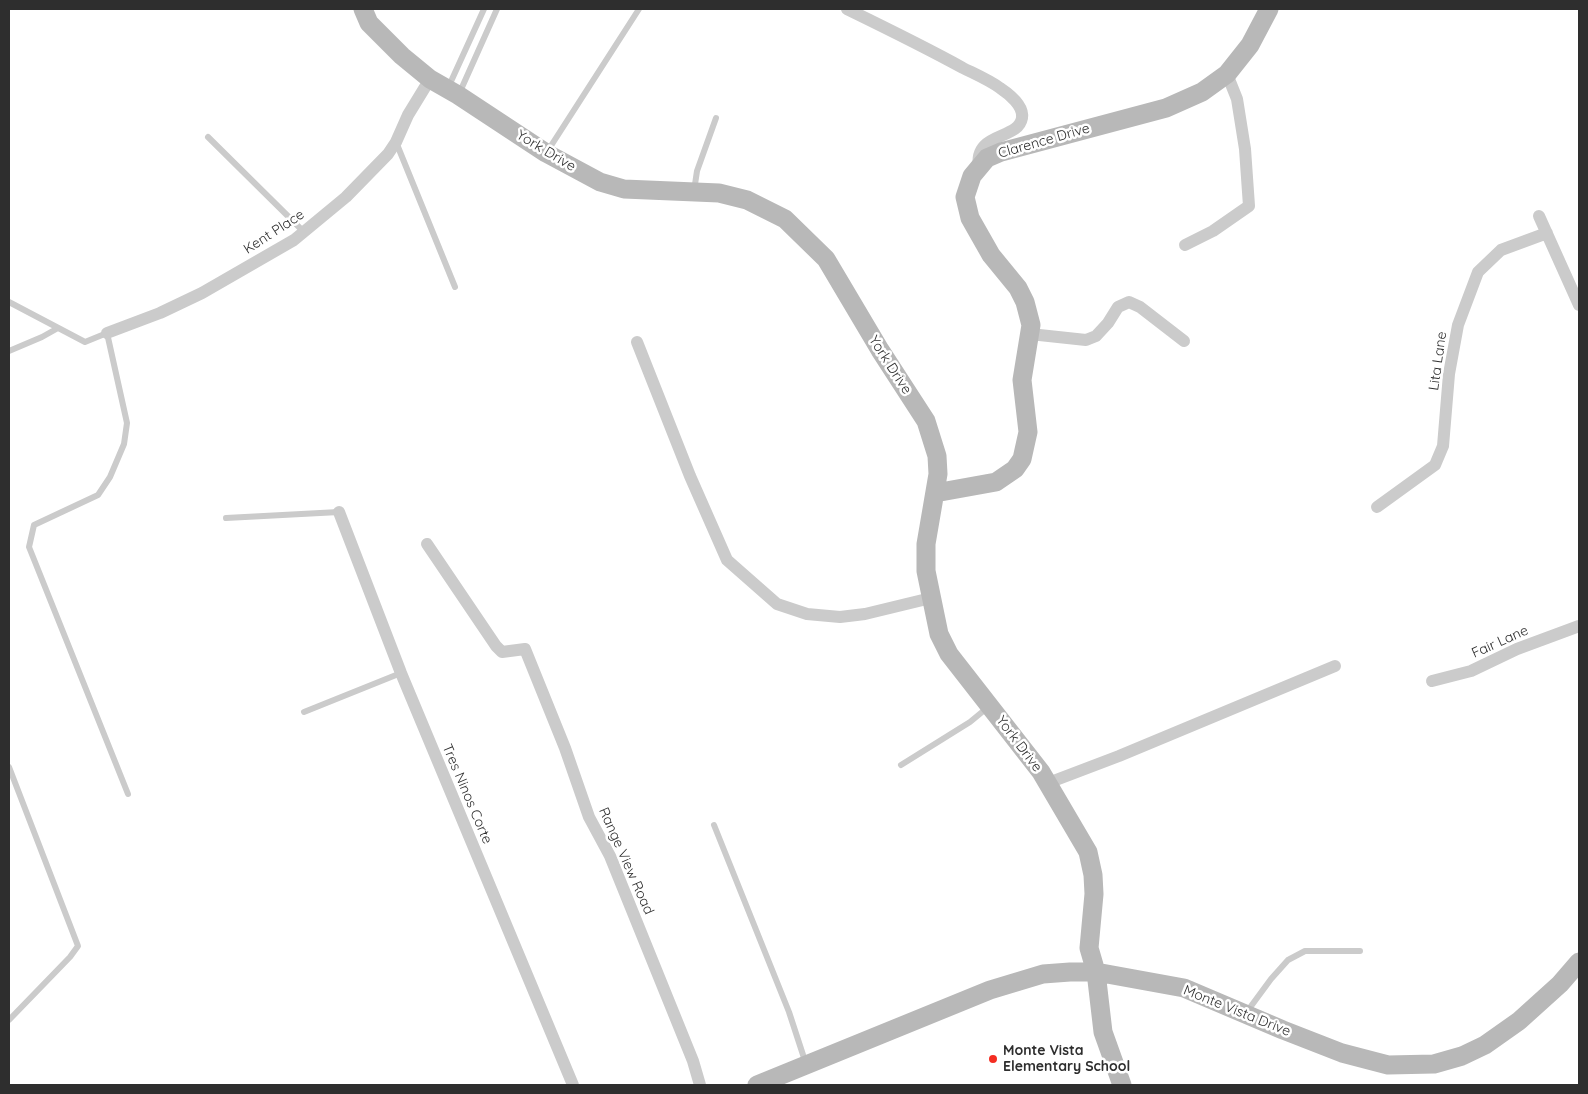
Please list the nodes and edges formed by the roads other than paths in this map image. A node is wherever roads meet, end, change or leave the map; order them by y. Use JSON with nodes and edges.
{"nodes":[{"id":1,"x":363,"y":9,"type":"edge"},
{"id":2,"x":484,"y":9,"type":"edge"},
{"id":3,"x":497,"y":9,"type":"edge"},
{"id":4,"x":639,"y":9,"type":"edge"},
{"id":5,"x":847,"y":9,"type":"edge"},
{"id":6,"x":1269,"y":9,"type":"edge"},
{"id":7,"x":1226,"y":74,"type":"junction"},
{"id":8,"x":430,"y":79,"type":"junction"},
{"id":9,"x":453,"y":92,"type":"junction"},
{"id":10,"x":716,"y":118,"type":"dead end"},
{"id":11,"x":208,"y":137,"type":"dead end"},
{"id":12,"x":396,"y":142,"type":"junction"},
{"id":13,"x":546,"y":153,"type":"junction"},
{"id":14,"x":979,"y":168,"type":"junction"},
{"id":15,"x":694,"y":192,"type":"junction"},
{"id":16,"x":1539,"y":216,"type":"dead end"},
{"id":17,"x":304,"y":232,"type":"junction"},
{"id":18,"x":1547,"y":233,"type":"junction"},
{"id":19,"x":1185,"y":244,"type":"dead end"},
{"id":20,"x":455,"y":287,"type":"dead end"},
{"id":21,"x":9,"y":302,"type":"edge"},
{"id":22,"x":1579,"y":305,"type":"edge"},
{"id":23,"x":58,"y":328,"type":"junction"},
{"id":24,"x":107,"y":333,"type":"junction"},
{"id":25,"x":1030,"y":334,"type":"junction"},
{"id":26,"x":1184,"y":341,"type":"dead end"},
{"id":27,"x":637,"y":342,"type":"dead end"},
{"id":28,"x":9,"y":351,"type":"edge"},
{"id":29,"x":935,"y":493,"type":"junction"},
{"id":30,"x":1377,"y":507,"type":"dead end"},
{"id":31,"x":339,"y":512,"type":"joint"},
{"id":32,"x":226,"y":518,"type":"dead end"},
{"id":33,"x":427,"y":544,"type":"dead end"},
{"id":34,"x":931,"y":598,"type":"junction"},
{"id":35,"x":1579,"y":626,"type":"edge"},
{"id":36,"x":1335,"y":666,"type":"dead end"},
{"id":37,"x":401,"y":672,"type":"junction"},
{"id":38,"x":1432,"y":681,"type":"dead end"},
{"id":39,"x":990,"y":706,"type":"junction"},
{"id":40,"x":304,"y":712,"type":"dead end"},
{"id":41,"x":901,"y":765,"type":"dead end"},
{"id":42,"x":9,"y":768,"type":"edge"},
{"id":43,"x":1048,"y":783,"type":"junction"},
{"id":44,"x":128,"y":794,"type":"dead end"},
{"id":45,"x":714,"y":825,"type":"dead end"},
{"id":46,"x":1360,"y":950,"type":"dead end"},
{"id":47,"x":1579,"y":962,"type":"edge"},
{"id":48,"x":1096,"y":972,"type":"junction"},
{"id":49,"x":1245,"y":1014,"type":"junction"},
{"id":50,"x":9,"y":1020,"type":"edge"},
{"id":51,"x":808,"y":1065,"type":"junction"},
{"id":52,"x":573,"y":1085,"type":"edge"},
{"id":53,"x":700,"y":1085,"type":"edge"},
{"id":54,"x":758,"y":1085,"type":"edge"},
{"id":55,"x":1122,"y":1085,"type":"edge"}],
"edges":[{"from":1,"to":8,"type":"street","name":"York Drive"},
{"from":2,"to":9,"type":"lane"},
{"from":3,"to":9,"type":"lane"},
{"from":4,"to":13,"type":"lane"},
{"from":5,"to":14,"type":"street"},
{"from":6,"to":7,"type":"street","name":"Clarence Drive"},
{"from":7,"to":14,"type":"street","name":"Clarence Drive"},
{"from":7,"to":19,"type":"street"},
{"from":8,"to":9,"type":"street","name":"York Drive"},
{"from":8,"to":12,"type":"street","name":"Kent Place"},
{"from":9,"to":13,"type":"street","name":"York Drive"},
{"from":10,"to":15,"type":"lane"},
{"from":11,"to":17,"type":"lane"},
{"from":12,"to":17,"type":"street","name":"Kent Place"},
{"from":12,"to":20,"type":"lane"},
{"from":13,"to":15,"type":"street","name":"York Drive"},
{"from":14,"to":25,"type":"street","name":"Clarence Drive"},
{"from":15,"to":29,"type":"street","name":"York Drive"},
{"from":16,"to":18,"type":"street"},
{"from":17,"to":24,"type":"street","name":"Kent Place"},
{"from":18,"to":22,"type":"street"},
{"from":18,"to":30,"type":"street","name":"Lita Lane"},
{"from":21,"to":23,"type":"lane"},
{"from":23,"to":24,"type":"lane"},
{"from":23,"to":28,"type":"lane"},
{"from":24,"to":44,"type":"lane"},
{"from":25,"to":26,"type":"street"},
{"from":25,"to":29,"type":"street","name":"Clarence Drive"},
{"from":27,"to":34,"type":"street"},
{"from":29,"to":34,"type":"street","name":"York Drive"},
{"from":31,"to":32,"type":"lane"},
{"from":31,"to":37,"type":"street","name":"Tres Ninos Corte"},
{"from":33,"to":53,"type":"street","name":"Range View Road"},
{"from":34,"to":39,"type":"street","name":"York Drive"},
{"from":35,"to":38,"type":"street","name":"Fair Lane"},
{"from":36,"to":43,"type":"street"},
{"from":37,"to":40,"type":"lane"},
{"from":37,"to":52,"type":"street","name":"Tres Ninos Corte"},
{"from":39,"to":41,"type":"lane"},
{"from":39,"to":43,"type":"street","name":"York Drive"},
{"from":42,"to":50,"type":"lane"},
{"from":43,"to":48,"type":"street","name":"York Drive"},
{"from":45,"to":51,"type":"lane"},
{"from":46,"to":49,"type":"lane"},
{"from":47,"to":49,"type":"street","name":"Monte Vista Drive"},
{"from":48,"to":49,"type":"street","name":"Monte Vista Drive"},
{"from":48,"to":51,"type":"street","name":"Monte Vista Drive"},
{"from":48,"to":55,"type":"street","name":"York Drive"},
{"from":51,"to":54,"type":"street","name":"Monte Vista Drive"}]}
